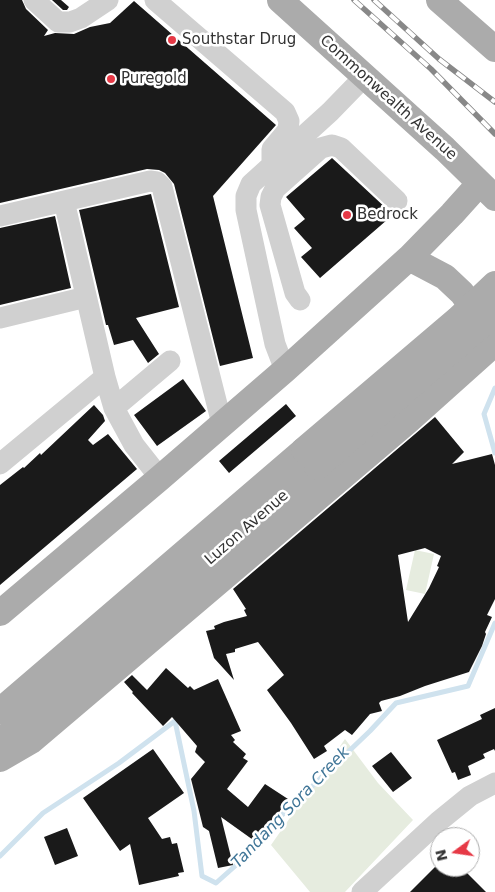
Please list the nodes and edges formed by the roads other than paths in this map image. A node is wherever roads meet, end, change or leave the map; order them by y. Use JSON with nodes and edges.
{"nodes":[{"id":1,"x":34,"y":0,"type":"edge"},
{"id":2,"x":108,"y":0,"type":"edge"},
{"id":3,"x":155,"y":0,"type":"edge"},
{"id":4,"x":280,"y":0,"type":"edge"},
{"id":5,"x":439,"y":0,"type":"edge"},
{"id":6,"x":493,"y":46,"type":"edge"},
{"id":7,"x":365,"y":76,"type":"junction"},
{"id":8,"x":272,"y":165,"type":"junction"},
{"id":9,"x":487,"y":191,"type":"edge"},
{"id":10,"x":64,"y":201,"type":"junction"},
{"id":11,"x":398,"y":201,"type":"dead end"},
{"id":12,"x":0,"y":216,"type":"edge"},
{"id":13,"x":409,"y":258,"type":"junction"},
{"id":14,"x":495,"y":284,"type":"edge"},
{"id":15,"x":86,"y":297,"type":"junction"},
{"id":16,"x":300,"y":300,"type":"dead end"},
{"id":17,"x":495,"y":313,"type":"edge"},
{"id":18,"x":0,"y":318,"type":"edge"},
{"id":19,"x":495,"y":343,"type":"edge"},
{"id":20,"x":170,"y":361,"type":"dead end"},
{"id":21,"x":472,"y":363,"type":"junction"},
{"id":22,"x":285,"y":370,"type":"junction"},
{"id":23,"x":105,"y":377,"type":"junction"},
{"id":24,"x":114,"y":408,"type":"junction"},
{"id":25,"x":222,"y":424,"type":"junction"},
{"id":26,"x":311,"y":458,"type":"junction"},
{"id":27,"x":0,"y":464,"type":"edge"},
{"id":28,"x":160,"y":478,"type":"junction"},
{"id":29,"x":0,"y":613,"type":"edge"},
{"id":30,"x":0,"y":711,"type":"edge"},
{"id":31,"x":0,"y":744,"type":"edge"},
{"id":32,"x":0,"y":759,"type":"edge"},
{"id":33,"x":495,"y":783,"type":"edge"},
{"id":34,"x":362,"y":892,"type":"edge"}],
"edges":[{"from":1,"to":2,"type":"street"},
{"from":3,"to":8,"type":"street"},
{"from":4,"to":7,"type":"main road","name":"Commonwealth Avenue"},
{"from":5,"to":6,"type":"main road"},
{"from":7,"to":8,"type":"street"},
{"from":7,"to":9,"type":"main road","name":"Commonwealth Avenue"},
{"from":8,"to":22,"type":"street"},
{"from":9,"to":13,"type":"main road"},
{"from":10,"to":12,"type":"street"},
{"from":10,"to":15,"type":"street"},
{"from":10,"to":25,"type":"street"},
{"from":11,"to":16,"type":"street"},
{"from":13,"to":21,"type":"main road"},
{"from":13,"to":22,"type":"main road"},
{"from":14,"to":26,"type":"main road","name":"Luzon Avenue","bridge":true},
{"from":15,"to":18,"type":"street"},
{"from":15,"to":23,"type":"street"},
{"from":17,"to":26,"type":"main road","name":"Luzon Avenue","bridge":true},
{"from":19,"to":21,"type":"main road","name":"Luzon Avenue"},
{"from":20,"to":24,"type":"street"},
{"from":21,"to":32,"type":"main road","name":"Luzon Avenue"},
{"from":22,"to":25,"type":"main road"},
{"from":23,"to":24,"type":"street"},
{"from":23,"to":27,"type":"street"},
{"from":24,"to":28,"type":"street"},
{"from":25,"to":28,"type":"main road"},
{"from":26,"to":30,"type":"main road","name":"Luzon Avenue"},
{"from":26,"to":31,"type":"main road","name":"Luzon Avenue"},
{"from":28,"to":29,"type":"main road"},
{"from":33,"to":34,"type":"street"}]}
